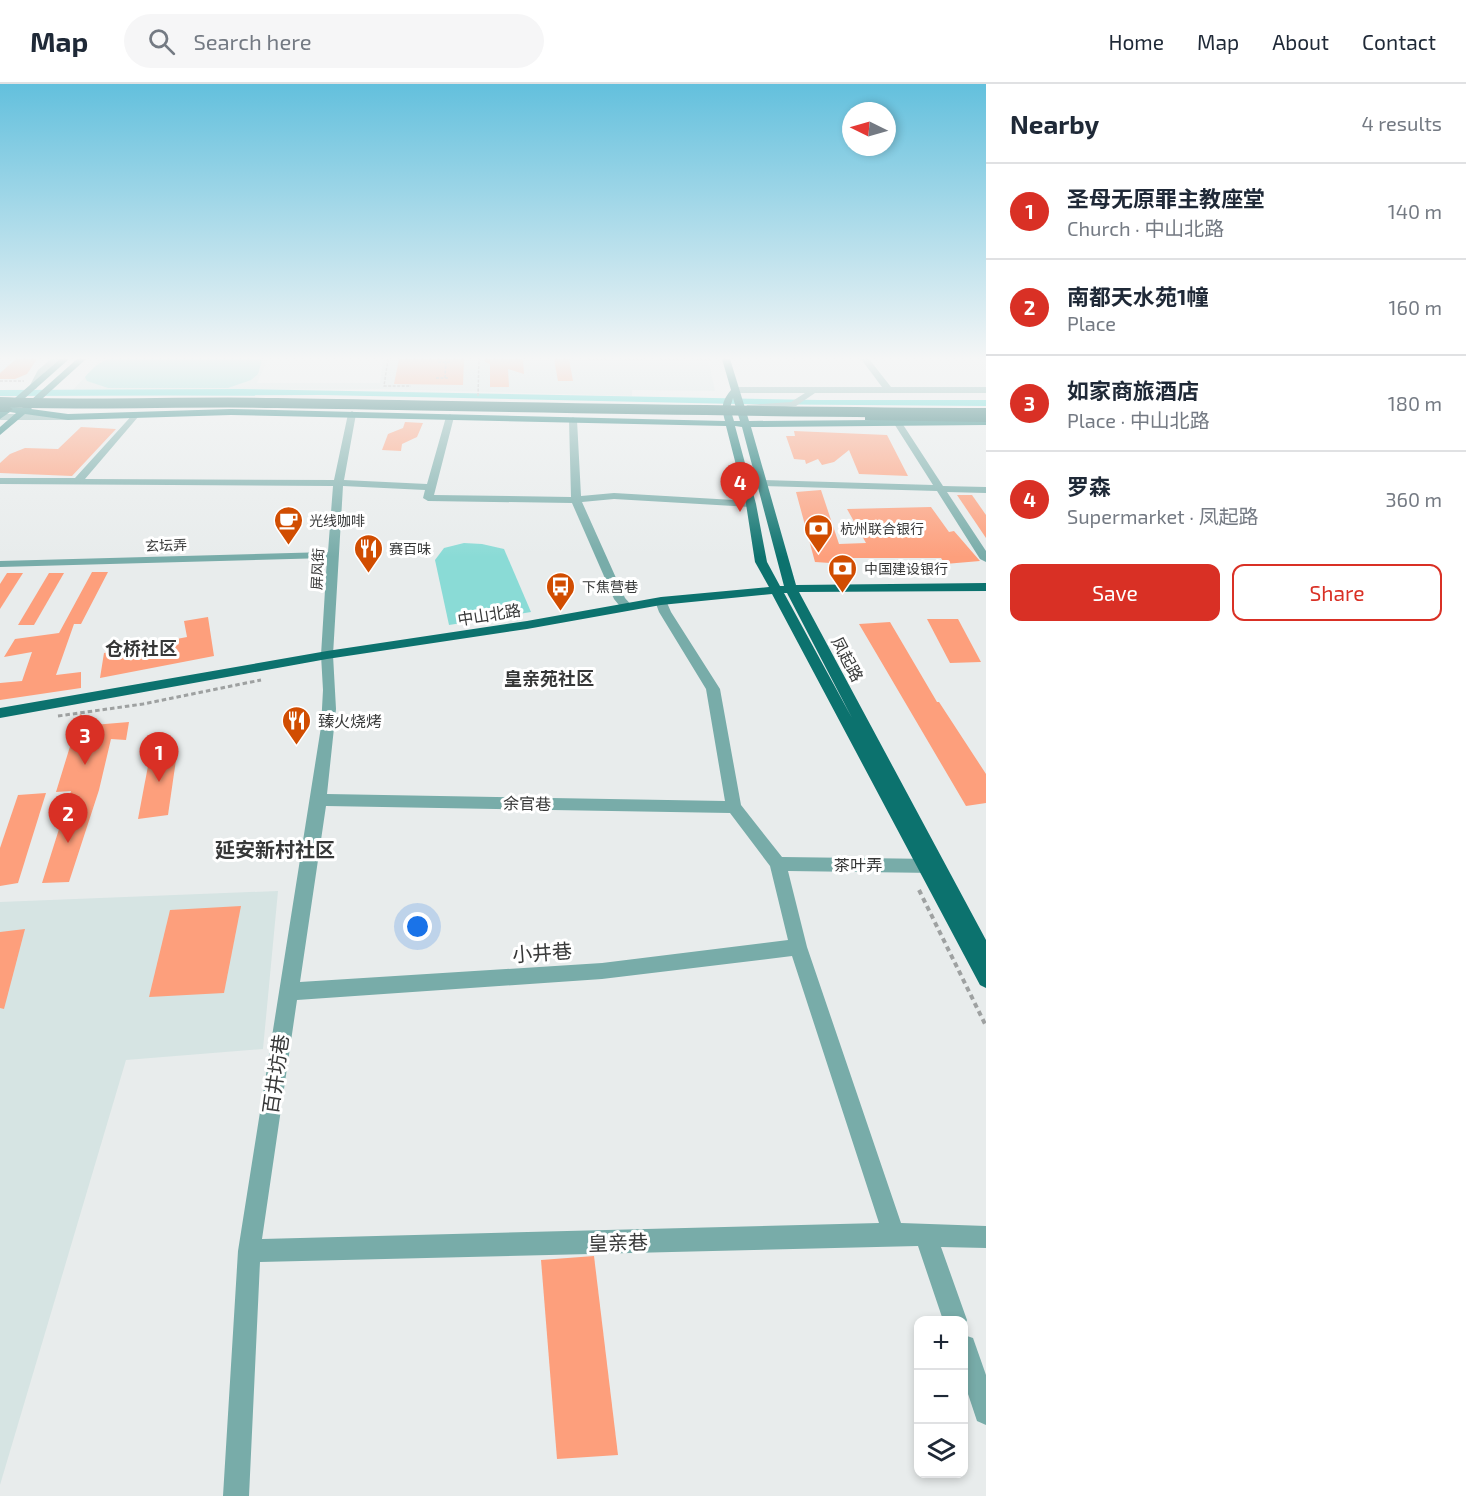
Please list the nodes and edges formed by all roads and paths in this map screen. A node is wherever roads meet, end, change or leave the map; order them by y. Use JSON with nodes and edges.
{"nodes":[{"id":1,"x":730,"y":424,"type":"edge"},
{"id":2,"x":747,"y":424,"type":"edge"},
{"id":3,"x":126,"y":425,"type":"edge"},
{"id":4,"x":350,"y":425,"type":"edge"},
{"id":5,"x":448,"y":425,"type":"edge"},
{"id":6,"x":573,"y":425,"type":"edge"},
{"id":7,"x":899,"y":425,"type":"edge"},
{"id":8,"x":0,"y":481,"type":"edge"},
{"id":9,"x":77,"y":482,"type":"junction"},
{"id":10,"x":338,"y":483,"type":"junction"},
{"id":11,"x":763,"y":483,"type":"junction"},
{"id":12,"x":431,"y":487,"type":"junction"},
{"id":13,"x":940,"y":489,"type":"junction"},
{"id":14,"x":986,"y":490,"type":"edge"},
{"id":15,"x":576,"y":500,"type":"junction"},
{"id":16,"x":752,"y":504,"type":"junction"},
{"id":17,"x":333,"y":555,"type":"junction"},
{"id":18,"x":986,"y":560,"type":"edge"},
{"id":19,"x":5,"y":564,"type":"edge"},
{"id":20,"x":0,"y":578,"type":"edge"},
{"id":21,"x":986,"y":587,"type":"edge"},
{"id":22,"x":784,"y":590,"type":"junction"},
{"id":23,"x":661,"y":601,"type":"junction"},
{"id":24,"x":627,"y":607,"type":"junction"},
{"id":25,"x":327,"y":655,"type":"junction"},
{"id":26,"x":271,"y":678,"type":"dead end"},
{"id":27,"x":0,"y":713,"type":"edge"},
{"id":28,"x":55,"y":717,"type":"dead end"},
{"id":29,"x":319,"y":800,"type":"junction"},
{"id":30,"x":734,"y":807,"type":"junction"},
{"id":31,"x":778,"y":864,"type":"junction"},
{"id":32,"x":908,"y":865,"type":"junction"},
{"id":33,"x":931,"y":865,"type":"junction"},
{"id":34,"x":798,"y":947,"type":"junction"},
{"id":35,"x":986,"y":957,"type":"edge"},
{"id":36,"x":986,"y":980,"type":"edge"},
{"id":37,"x":288,"y":992,"type":"junction"},
{"id":38,"x":986,"y":1026,"type":"edge"},
{"id":39,"x":894,"y":1234,"type":"junction"},
{"id":40,"x":925,"y":1234,"type":"junction"},
{"id":41,"x":986,"y":1237,"type":"edge"},
{"id":42,"x":249,"y":1251,"type":"junction"},
{"id":43,"x":954,"y":1316,"type":"edge"},
{"id":44,"x":968,"y":1361,"type":"edge"},
{"id":45,"x":986,"y":1412,"type":"edge"},
{"id":46,"x":236,"y":1496,"type":"edge"}],
"edges":[{"from":1,"to":16,"type":"main road"},
{"from":2,"to":11,"type":"main road"},
{"from":3,"to":9,"type":"street"},
{"from":4,"to":10,"type":"street","name":"屏风街"},
{"from":5,"to":12,"type":"street"},
{"from":6,"to":15,"type":"street"},
{"from":7,"to":13,"type":"street"},
{"from":8,"to":9,"type":"street"},
{"from":9,"to":10,"type":"street"},
{"from":10,"to":12,"type":"street"},
{"from":10,"to":17,"type":"street","name":"屏风街"},
{"from":11,"to":13,"type":"street"},
{"from":11,"to":22,"type":"main road"},
{"from":12,"to":15,"type":"street"},
{"from":13,"to":14,"type":"street"},
{"from":13,"to":18,"type":"street"},
{"from":15,"to":16,"type":"street"},
{"from":15,"to":24,"type":"street"},
{"from":16,"to":22,"type":"main road"},
{"from":17,"to":19,"type":"street","name":"玄坛弄"},
{"from":17,"to":25,"type":"street","name":"屏风街"},
{"from":19,"to":20,"type":"street"},
{"from":21,"to":22,"type":"main road","name":"中山北路"},
{"from":22,"to":23,"type":"main road","name":"中山北路"},
{"from":22,"to":33,"type":"main road"},
{"from":23,"to":24,"type":"main road","name":"中山北路"},
{"from":23,"to":30,"type":"street"},
{"from":24,"to":25,"type":"main road","name":"中山北路"},
{"from":25,"to":27,"type":"main road","name":"中山北路"},
{"from":25,"to":29,"type":"street","name":"百井坊巷"},
{"from":26,"to":28,"type":"path"},
{"from":29,"to":30,"type":"street","name":"余官巷"},
{"from":29,"to":37,"type":"street","name":"百井坊巷"},
{"from":30,"to":31,"type":"street"},
{"from":31,"to":32,"type":"street","name":"茶叶弄"},
{"from":31,"to":34,"type":"street"},
{"from":32,"to":33,"type":"street","name":"茶叶弄"},
{"from":32,"to":38,"type":"path"},
{"from":33,"to":35,"type":"main road"},
{"from":33,"to":36,"type":"main road"},
{"from":34,"to":37,"type":"street","name":"小井巷"},
{"from":34,"to":39,"type":"street"},
{"from":37,"to":42,"type":"street","name":"百井坊巷"},
{"from":39,"to":40,"type":"street","name":"皇亲巷"},
{"from":39,"to":42,"type":"street","name":"皇亲巷"},
{"from":40,"to":41,"type":"street","name":"皇亲巷"},
{"from":40,"to":43,"type":"street"},
{"from":42,"to":46,"type":"street","name":"百井坊巷"},
{"from":44,"to":45,"type":"street"}]}
